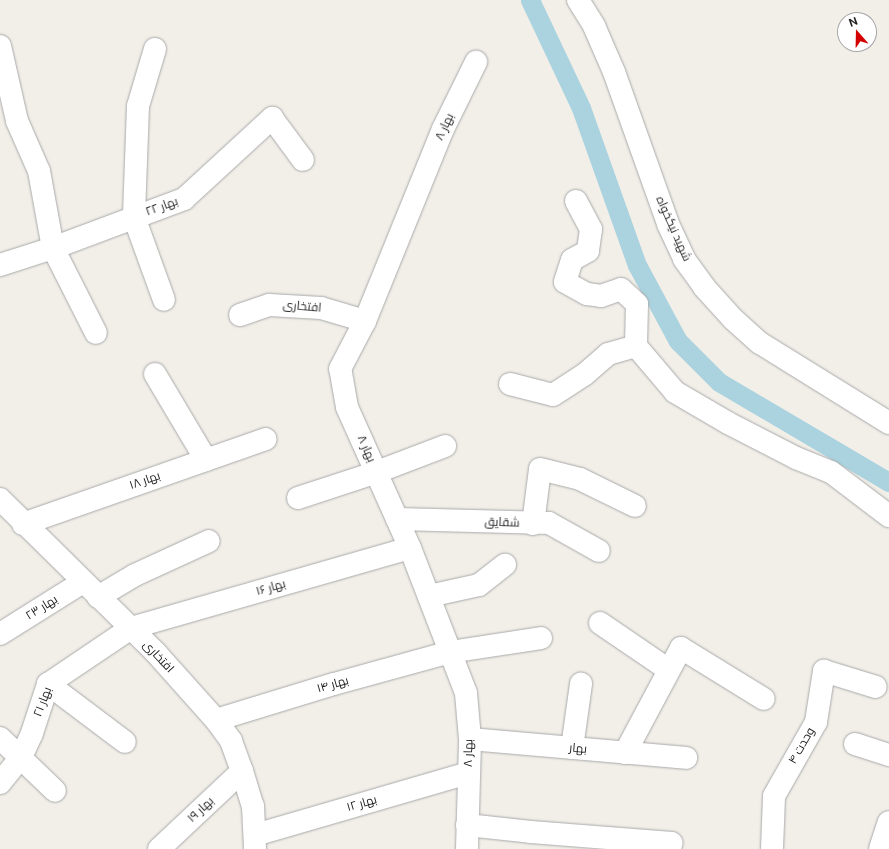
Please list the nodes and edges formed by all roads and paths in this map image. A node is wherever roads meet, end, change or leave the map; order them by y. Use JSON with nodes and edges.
{"nodes":[{"id":1,"x":578,"y":0,"type":"edge"},
{"id":2,"x":0,"y":46,"type":"edge"},
{"id":3,"x":155,"y":49,"type":"dead end"},
{"id":4,"x":476,"y":62,"type":"dead end"},
{"id":5,"x":303,"y":160,"type":"dead end"},
{"id":6,"x":576,"y":201,"type":"dead end"},
{"id":7,"x":134,"y":217,"type":"junction"},
{"id":8,"x":53,"y":248,"type":"junction"},
{"id":9,"x":0,"y":265,"type":"edge"},
{"id":10,"x":164,"y":300,"type":"dead end"},
{"id":11,"x":240,"y":316,"type":"dead end"},
{"id":12,"x":365,"y":321,"type":"junction"},
{"id":13,"x":96,"y":333,"type":"dead end"},
{"id":14,"x":636,"y":346,"type":"junction"},
{"id":15,"x":155,"y":374,"type":"dead end"},
{"id":16,"x":510,"y":384,"type":"dead end"},
{"id":17,"x":889,"y":423,"type":"edge"},
{"id":18,"x":266,"y":439,"type":"dead end"},
{"id":19,"x":445,"y":446,"type":"dead end"},
{"id":20,"x":206,"y":460,"type":"junction"},
{"id":21,"x":377,"y":472,"type":"junction"},
{"id":22,"x":298,"y":498,"type":"dead end"},
{"id":23,"x":0,"y":499,"type":"edge"},
{"id":24,"x":635,"y":506,"type":"dead end"},
{"id":25,"x":889,"y":516,"type":"edge"},
{"id":26,"x":397,"y":520,"type":"junction"},
{"id":27,"x":23,"y":524,"type":"junction"},
{"id":28,"x":533,"y":524,"type":"junction"},
{"id":29,"x":209,"y":541,"type":"dead end"},
{"id":30,"x":410,"y":548,"type":"junction"},
{"id":31,"x":599,"y":551,"type":"dead end"},
{"id":32,"x":505,"y":565,"type":"dead end"},
{"id":33,"x":91,"y":590,"type":"junction"},
{"id":34,"x":430,"y":596,"type":"junction"},
{"id":35,"x":600,"y":623,"type":"dead end"},
{"id":36,"x":131,"y":628,"type":"junction"},
{"id":37,"x":0,"y":634,"type":"edge"},
{"id":38,"x":541,"y":638,"type":"dead end"},
{"id":39,"x":450,"y":652,"type":"junction"},
{"id":40,"x":669,"y":670,"type":"junction"},
{"id":41,"x":48,"y":684,"type":"junction"},
{"id":42,"x":581,"y":684,"type":"dead end"},
{"id":43,"x":876,"y":687,"type":"dead end"},
{"id":44,"x":764,"y":699,"type":"dead end"},
{"id":45,"x":216,"y":720,"type":"junction"},
{"id":46,"x":0,"y":738,"type":"edge"},
{"id":47,"x":470,"y":739,"type":"junction"},
{"id":48,"x":125,"y":742,"type":"dead end"},
{"id":49,"x":855,"y":744,"type":"dead end"},
{"id":50,"x":572,"y":748,"type":"junction"},
{"id":51,"x":625,"y":753,"type":"junction"},
{"id":52,"x":889,"y":755,"type":"edge"},
{"id":53,"x":21,"y":757,"type":"junction"},
{"id":54,"x":686,"y":758,"type":"dead end"},
{"id":55,"x":242,"y":771,"type":"junction"},
{"id":56,"x":469,"y":773,"type":"junction"},
{"id":57,"x":0,"y":783,"type":"edge"},
{"id":58,"x":55,"y":791,"type":"dead end"},
{"id":59,"x":889,"y":822,"type":"edge"},
{"id":60,"x":467,"y":825,"type":"junction"},
{"id":61,"x":255,"y":842,"type":"edge"},
{"id":62,"x":672,"y":843,"type":"dead end"},
{"id":63,"x":159,"y":849,"type":"edge"},
{"id":64,"x":467,"y":849,"type":"edge"},
{"id":65,"x":772,"y":849,"type":"edge"},
{"id":66,"x":880,"y":849,"type":"edge"}],
"edges":[{"from":1,"to":17,"type":"street","name":"شهید نیکخواه"},
{"from":2,"to":8,"type":"street"},
{"from":3,"to":7,"type":"street"},
{"from":4,"to":12,"type":"street","name":"بهار ۸"},
{"from":5,"to":7,"type":"street","name":"بهار ۲۲"},
{"from":6,"to":14,"type":"street"},
{"from":7,"to":8,"type":"street","name":"بهار ۲۲"},
{"from":7,"to":10,"type":"street"},
{"from":8,"to":9,"type":"street","name":"بهار ۲۲"},
{"from":8,"to":13,"type":"street"},
{"from":11,"to":12,"type":"street","name":"افتخاری"},
{"from":12,"to":21,"type":"street","name":"بهار ۸"},
{"from":14,"to":16,"type":"street"},
{"from":14,"to":25,"type":"street"},
{"from":15,"to":20,"type":"street"},
{"from":18,"to":20,"type":"street","name":"بهار ۱۸"},
{"from":19,"to":21,"type":"street"},
{"from":20,"to":27,"type":"street","name":"بهار ۱۸"},
{"from":21,"to":22,"type":"street"},
{"from":21,"to":26,"type":"street","name":"بهار ۸"},
{"from":23,"to":27,"type":"street","name":"افتخاری"},
{"from":24,"to":28,"type":"street"},
{"from":26,"to":28,"type":"street","name":"شقایق"},
{"from":26,"to":30,"type":"street","name":"بهار ۸"},
{"from":27,"to":33,"type":"street","name":"افتخاری"},
{"from":28,"to":31,"type":"street","name":"شقایق"},
{"from":29,"to":33,"type":"street","name":"بهار ۲۳"},
{"from":30,"to":34,"type":"street","name":"بهار ۸"},
{"from":30,"to":36,"type":"street","name":"بهار ۱۶"},
{"from":32,"to":34,"type":"street"},
{"from":33,"to":36,"type":"street","name":"افتخاری"},
{"from":33,"to":37,"type":"street","name":"بهار ۲۳"},
{"from":34,"to":39,"type":"street","name":"بهار ۸"},
{"from":35,"to":40,"type":"street"},
{"from":36,"to":41,"type":"street","name":"بهار ۲۱"},
{"from":36,"to":45,"type":"street","name":"افتخاری"},
{"from":38,"to":39,"type":"street","name":"بهار ۱۴"},
{"from":39,"to":45,"type":"street","name":"بهار ۱۴"},
{"from":39,"to":47,"type":"street","name":"بهار ۸"},
{"from":40,"to":44,"type":"street"},
{"from":40,"to":51,"type":"street"},
{"from":41,"to":48,"type":"street"},
{"from":41,"to":53,"type":"street","name":"بهار ۲۱"},
{"from":42,"to":50,"type":"street"},
{"from":43,"to":65,"type":"street","name":"وحدت ۴"},
{"from":45,"to":55,"type":"street","name":"افتخاری"},
{"from":46,"to":53,"type":"street"},
{"from":47,"to":50,"type":"street","name":"بهار"},
{"from":47,"to":56,"type":"street","name":"بهار ۸"},
{"from":49,"to":52,"type":"street"},
{"from":50,"to":51,"type":"street","name":"بهار"},
{"from":51,"to":54,"type":"street","name":"بهار"},
{"from":53,"to":57,"type":"street","name":"بهار ۲۱"},
{"from":53,"to":58,"type":"street"},
{"from":55,"to":61,"type":"street","name":"افتخاری"},
{"from":55,"to":63,"type":"street","name":"بهار ۱۹"},
{"from":56,"to":60,"type":"street","name":"بهار ۸"},
{"from":56,"to":61,"type":"street","name":"بهار ۱۲"},
{"from":59,"to":66,"type":"street"},
{"from":60,"to":62,"type":"street"},
{"from":60,"to":64,"type":"street","name":"بهار ۸"}]}
